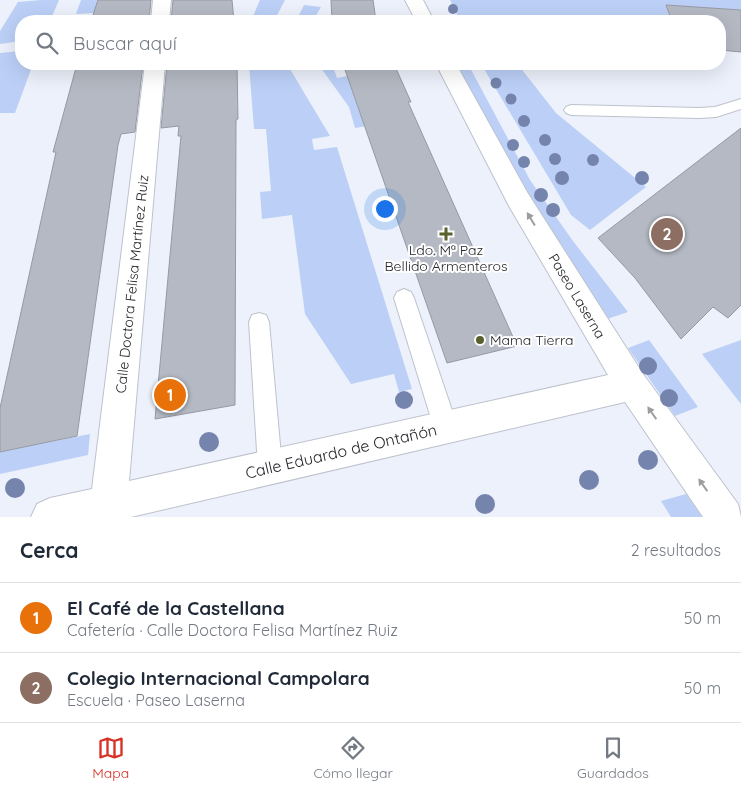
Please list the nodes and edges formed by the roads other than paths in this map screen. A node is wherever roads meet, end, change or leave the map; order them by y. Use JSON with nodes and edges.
{"nodes":[{"id":1,"x":162,"y":0,"type":"edge"},
{"id":2,"x":414,"y":0,"type":"edge"},
{"id":3,"x":161,"y":15,"type":"edge"},
{"id":4,"x":422,"y":15,"type":"edge"},
{"id":5,"x":154,"y":70,"type":"edge"},
{"id":6,"x":449,"y":70,"type":"edge"},
{"id":7,"x":741,"y":104,"type":"edge"},
{"id":8,"x":571,"y":110,"type":"dead end"},
{"id":9,"x":404,"y":298,"type":"dead end"},
{"id":10,"x":259,"y":322,"type":"dead end"},
{"id":11,"x":632,"y":385,"type":"junction"},
{"id":12,"x":446,"y":428,"type":"junction"},
{"id":13,"x":270,"y":467,"type":"junction"},
{"id":14,"x":108,"y":510,"type":"edge"},
{"id":15,"x":50,"y":517,"type":"edge"},
{"id":16,"x":725,"y":517,"type":"edge"}],
"edges":[{"from":1,"to":3,"type":"street"},
{"from":2,"to":4,"type":"street"},
{"from":5,"to":14,"type":"street","name":"Calle Doctora Felisa Martínez Ruiz"},
{"from":11,"to":6,"type":"street","name":"Paseo Laserna","one_way":true},
{"from":7,"to":8,"type":"lane"},
{"from":9,"to":12,"type":"lane"},
{"from":10,"to":13,"type":"lane"},
{"from":11,"to":12,"type":"street","name":"Calle Eduardo de Ontañón"},
{"from":16,"to":11,"type":"street","name":"Paseo Laserna","one_way":true},
{"from":12,"to":13,"type":"street","name":"Calle Eduardo de Ontañón"},
{"from":13,"to":14,"type":"street","name":"Calle Eduardo de Ontañón"},
{"from":14,"to":15,"type":"street","name":"Calle Eduardo de Ontañón"}]}
